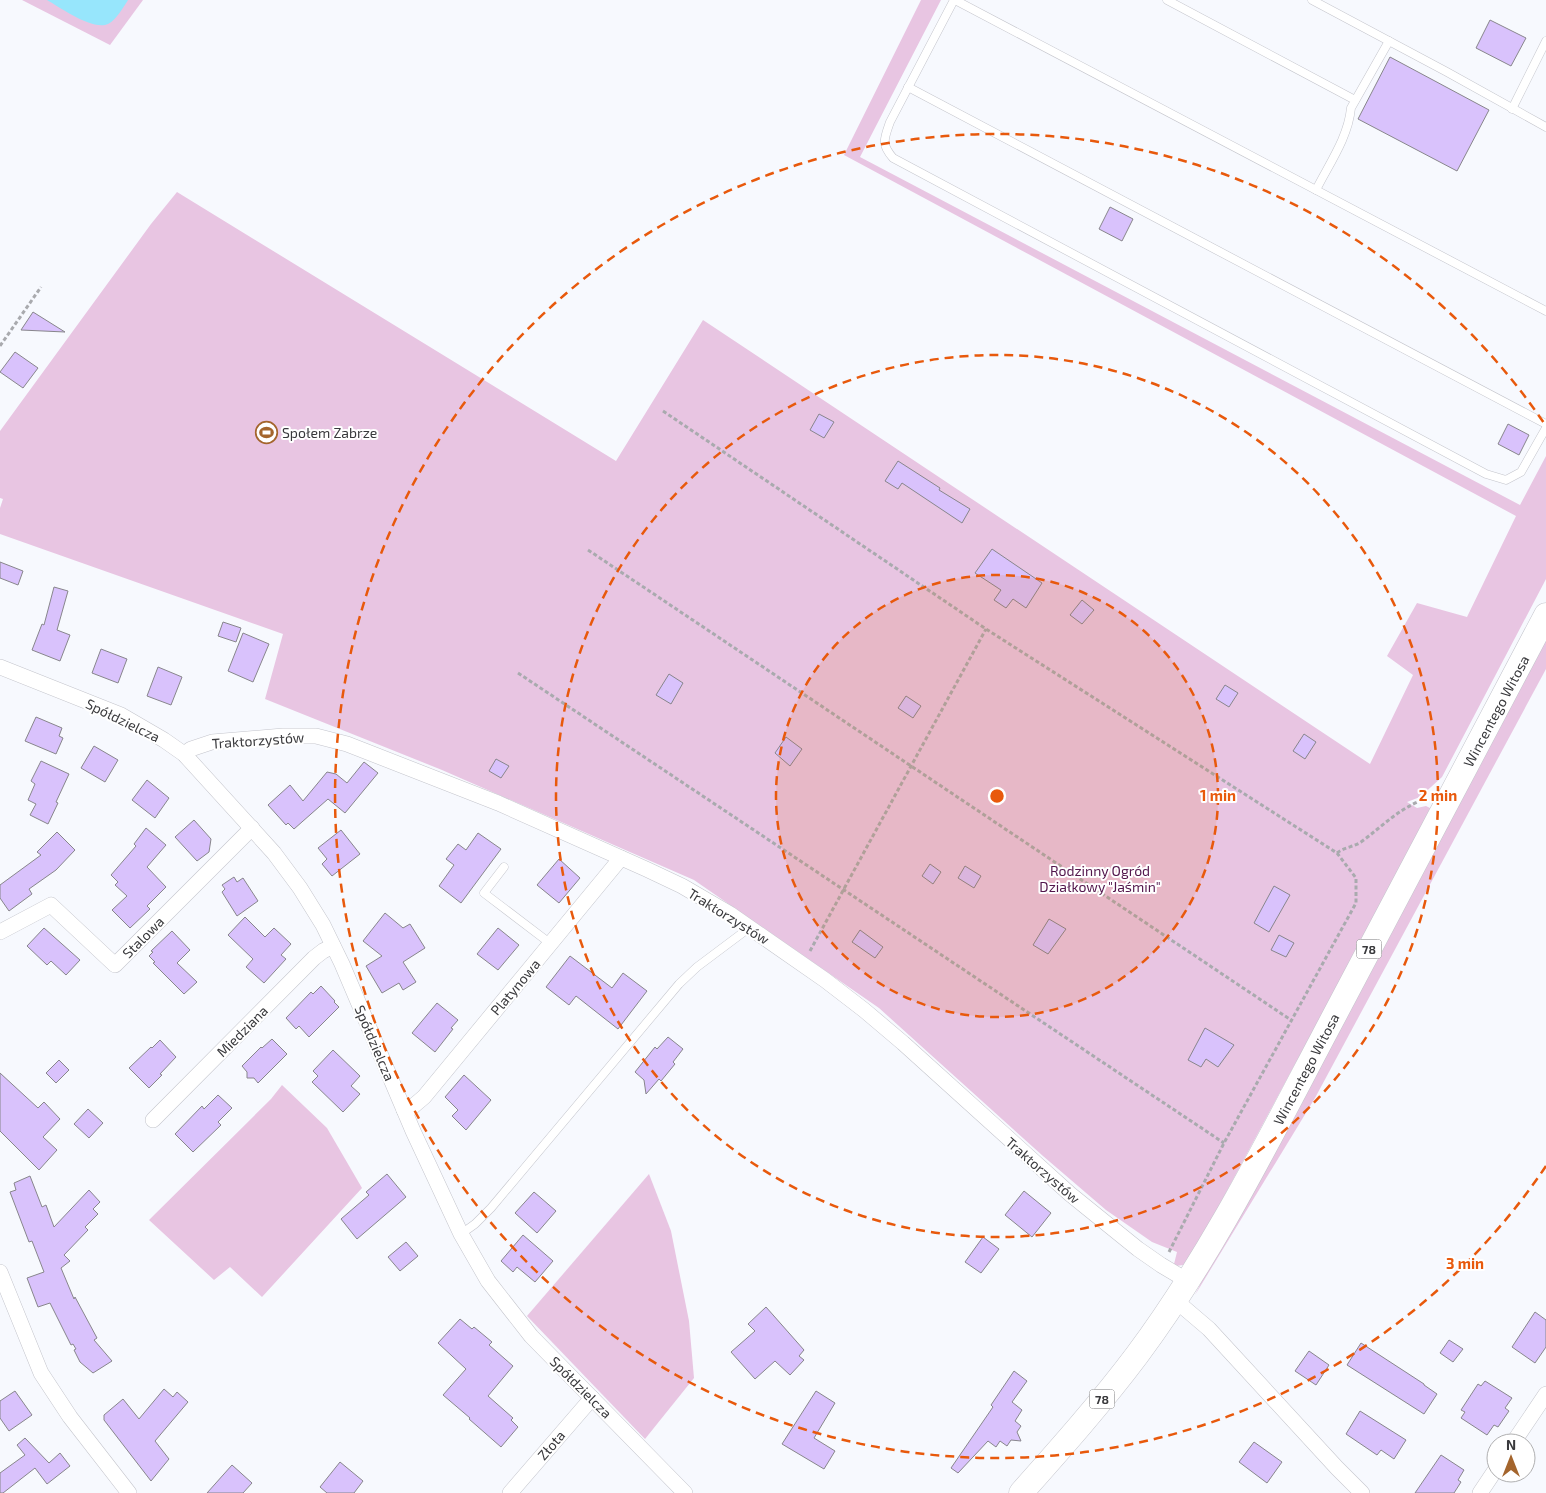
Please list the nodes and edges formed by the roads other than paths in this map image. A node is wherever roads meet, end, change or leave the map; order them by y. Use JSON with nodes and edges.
{"nodes":[{"id":1,"x":954,"y":0,"type":"edge"},
{"id":2,"x":1167,"y":0,"type":"edge"},
{"id":3,"x":1312,"y":0,"type":"edge"},
{"id":4,"x":1389,"y":41,"type":"junction"},
{"id":5,"x":1546,"y":41,"type":"edge"},
{"id":6,"x":908,"y":87,"type":"junction"},
{"id":7,"x":1355,"y":100,"type":"junction"},
{"id":8,"x":1512,"y":109,"type":"junction"},
{"id":9,"x":1546,"y":128,"type":"edge"},
{"id":10,"x":1316,"y":190,"type":"junction"},
{"id":11,"x":1546,"y":311,"type":"edge"},
{"id":12,"x":1546,"y":426,"type":"edge"},
{"id":13,"x":1546,"y":615,"type":"edge"},
{"id":14,"x":0,"y":668,"type":"edge"},
{"id":15,"x":184,"y":754,"type":"junction"},
{"id":16,"x":252,"y":828,"type":"junction"},
{"id":17,"x":622,"y":858,"type":"junction"},
{"id":18,"x":504,"y":867,"type":"dead end"},
{"id":19,"x":749,"y":928,"type":"junction"},
{"id":20,"x":0,"y":932,"type":"edge"},
{"id":21,"x":551,"y":944,"type":"junction"},
{"id":22,"x":333,"y":946,"type":"junction"},
{"id":23,"x":404,"y":1110,"type":"junction"},
{"id":24,"x":153,"y":1120,"type":"dead end"},
{"id":25,"x":461,"y":1234,"type":"junction"},
{"id":26,"x":0,"y":1272,"type":"edge"},
{"id":27,"x":1181,"y":1290,"type":"junction"},
{"id":28,"x":1546,"y":1394,"type":"edge"},
{"id":29,"x":592,"y":1398,"type":"junction"},
{"id":30,"x":1520,"y":1433,"type":"edge"},
{"id":31,"x":129,"y":1493,"type":"edge"},
{"id":32,"x":510,"y":1493,"type":"edge"},
{"id":33,"x":684,"y":1493,"type":"edge"},
{"id":34,"x":1021,"y":1493,"type":"edge"},
{"id":35,"x":1362,"y":1493,"type":"edge"}],
"edges":[{"from":1,"to":6,"type":"lane"},
{"from":1,"to":10,"type":"lane"},
{"from":2,"to":7,"type":"lane"},
{"from":3,"to":4,"type":"lane"},
{"from":4,"to":7,"type":"lane"},
{"from":4,"to":8,"type":"lane"},
{"from":5,"to":8,"type":"lane"},
{"from":6,"to":12,"type":"lane"},
{"from":6,"to":12,"type":"lane"},
{"from":7,"to":10,"type":"lane"},
{"from":8,"to":9,"type":"lane"},
{"from":10,"to":11,"type":"lane"},
{"from":13,"to":27,"type":"main road","name":"Wincentego Witosa","number":"78"},
{"from":14,"to":15,"type":"street","name":"Spółdzielcza"},
{"from":15,"to":16,"type":"street","name":"Spółdzielcza"},
{"from":15,"to":17,"type":"street","name":"Traktorzystów"},
{"from":16,"to":20,"type":"street","name":"Stalowa"},
{"from":16,"to":22,"type":"street","name":"Spółdzielcza"},
{"from":17,"to":19,"type":"street","name":"Traktorzystów"},
{"from":17,"to":21,"type":"street","name":"Platynowa"},
{"from":18,"to":21,"type":"lane"},
{"from":19,"to":25,"type":"lane"},
{"from":19,"to":27,"type":"street","name":"Traktorzystów"},
{"from":21,"to":23,"type":"street","name":"Platynowa"},
{"from":22,"to":23,"type":"street","name":"Spółdzielcza"},
{"from":22,"to":24,"type":"street","name":"Miedziana"},
{"from":23,"to":25,"type":"street","name":"Spółdzielcza"},
{"from":25,"to":29,"type":"street","name":"Spółdzielcza"},
{"from":26,"to":31,"type":"street"},
{"from":27,"to":34,"type":"main road","name":"Wincentego Witosa","number":"78"},
{"from":27,"to":35,"type":"street","name":"Traktorzystów"},
{"from":28,"to":30,"type":"street"},
{"from":29,"to":32,"type":"street","name":"Złota"},
{"from":29,"to":33,"type":"street","name":"Spółdzielcza"}]}
